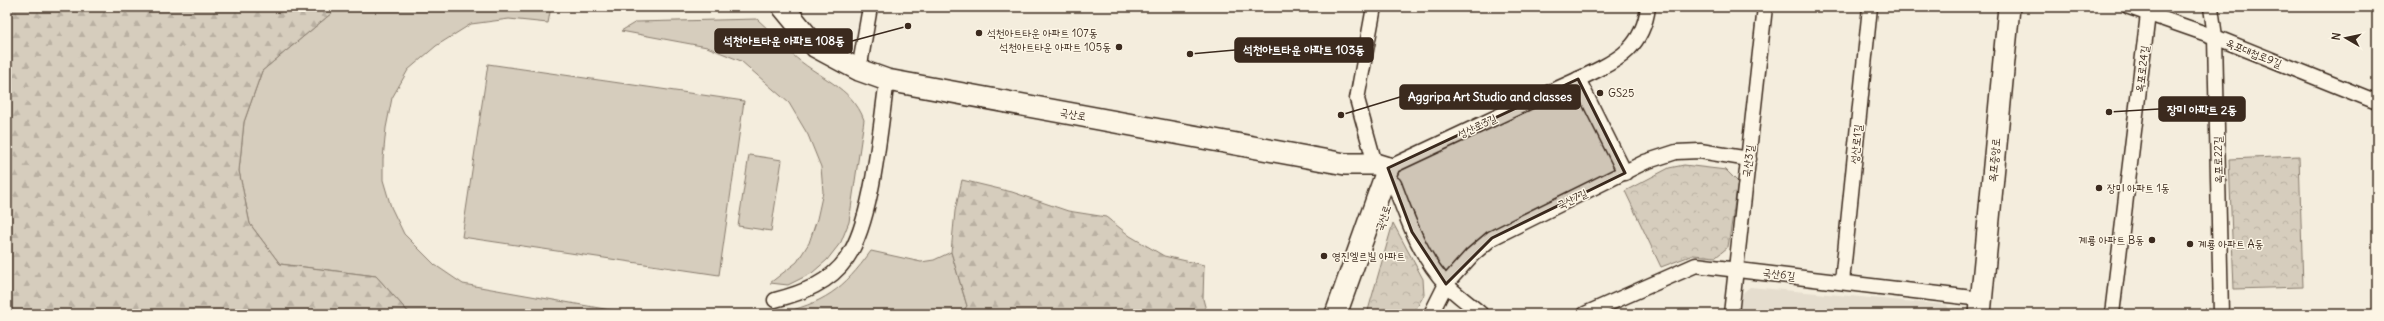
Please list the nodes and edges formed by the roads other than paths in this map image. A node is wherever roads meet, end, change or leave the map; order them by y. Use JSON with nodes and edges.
{"nodes":[{"id":1,"x":783,"y":7,"type":"edge"},
{"id":2,"x":870,"y":7,"type":"edge"},
{"id":3,"x":1374,"y":7,"type":"edge"},
{"id":4,"x":1648,"y":7,"type":"edge"},
{"id":5,"x":1765,"y":7,"type":"edge"},
{"id":6,"x":1870,"y":7,"type":"edge"},
{"id":7,"x":2009,"y":7,"type":"edge"},
{"id":8,"x":2129,"y":7,"type":"edge"},
{"id":9,"x":2211,"y":7,"type":"edge"},
{"id":10,"x":2148,"y":14,"type":"junction"},
{"id":11,"x":2215,"y":37,"type":"junction"},
{"id":12,"x":859,"y":70,"type":"junction"},
{"id":13,"x":1578,"y":79,"type":"junction"},
{"id":14,"x":887,"y":80,"type":"junction"},
{"id":15,"x":2377,"y":102,"type":"edge"},
{"id":16,"x":1749,"y":159,"type":"junction"},
{"id":17,"x":1386,"y":172,"type":"junction"},
{"id":18,"x":1625,"y":173,"type":"junction"},
{"id":19,"x":1736,"y":269,"type":"junction"},
{"id":20,"x":1842,"y":282,"type":"junction"},
{"id":21,"x":1446,"y":284,"type":"junction"},
{"id":22,"x":775,"y":300,"type":"dead end"},
{"id":23,"x":1981,"y":306,"type":"edge"},
{"id":24,"x":1336,"y":314,"type":"edge"},
{"id":25,"x":1351,"y":314,"type":"edge"},
{"id":26,"x":1431,"y":314,"type":"edge"},
{"id":27,"x":1481,"y":314,"type":"edge"},
{"id":28,"x":1585,"y":314,"type":"edge"},
{"id":29,"x":1731,"y":314,"type":"edge"},
{"id":30,"x":2112,"y":314,"type":"edge"},
{"id":31,"x":2221,"y":314,"type":"edge"}],
"edges":[{"from":1,"to":12,"type":"street","name":"국산로"},
{"from":2,"to":12,"type":"street"},
{"from":3,"to":17,"type":"street"},
{"from":4,"to":13,"type":"street","name":"성산로3길"},
{"from":5,"to":16,"type":"street","name":"국산3길"},
{"from":6,"to":20,"type":"street","name":"성산로1길"},
{"from":7,"to":23,"type":"street","name":"옥포중앙로"},
{"from":8,"to":10,"type":"street","name":"옥포대첩로9길"},
{"from":9,"to":11,"type":"street","name":"옥포로22길"},
{"from":10,"to":11,"type":"street","name":"옥포대첩로9길"},
{"from":10,"to":30,"type":"street","name":"옥포로24길"},
{"from":11,"to":15,"type":"street","name":"옥포대첩로9길"},
{"from":11,"to":31,"type":"street","name":"옥포로22길"},
{"from":12,"to":14,"type":"street","name":"국산로"},
{"from":13,"to":17,"type":"street","name":"성산로3길"},
{"from":13,"to":18,"type":"street"},
{"from":14,"to":17,"type":"street","name":"국산로"},
{"from":14,"to":22,"type":"street"},
{"from":16,"to":18,"type":"street","name":"국산7길"},
{"from":16,"to":19,"type":"street","name":"국산3길"},
{"from":17,"to":21,"type":"street"},
{"from":17,"to":24,"type":"street","name":"국산로"},
{"from":17,"to":25,"type":"street","name":"국산로"},
{"from":18,"to":21,"type":"street","name":"국산7길"},
{"from":19,"to":20,"type":"street","name":"국산6길"},
{"from":19,"to":28,"type":"street","name":"국산6길"},
{"from":19,"to":29,"type":"street","name":"국산3길"},
{"from":20,"to":23,"type":"street","name":"국산6길"},
{"from":21,"to":26,"type":"street","name":"국산7길"},
{"from":21,"to":27,"type":"street"}]}
